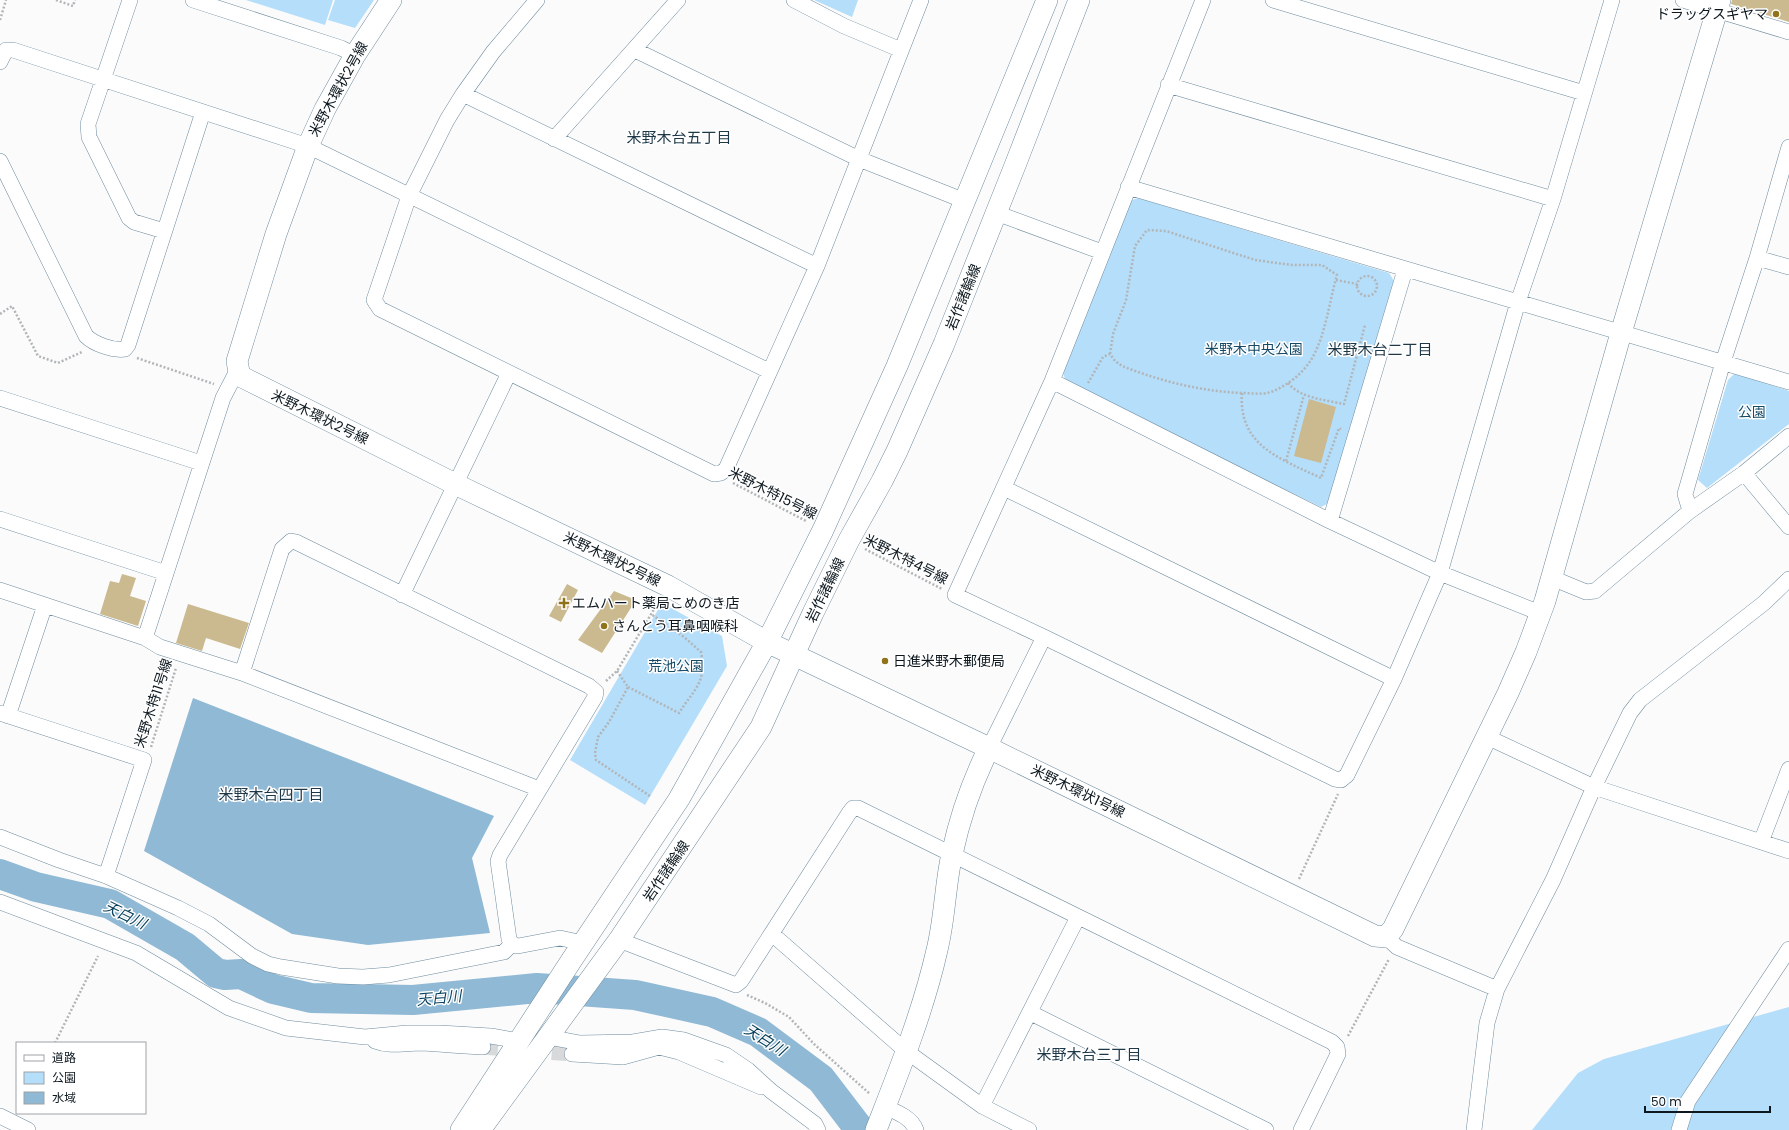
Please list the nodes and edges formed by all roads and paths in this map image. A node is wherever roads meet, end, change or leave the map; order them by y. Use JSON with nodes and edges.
{"nodes":[{"id":1,"x":6,"y":0,"type":"edge"},
{"id":2,"x":56,"y":0,"type":"edge"},
{"id":3,"x":75,"y":0,"type":"edge"},
{"id":4,"x":130,"y":0,"type":"edge"},
{"id":5,"x":193,"y":0,"type":"edge"},
{"id":6,"x":392,"y":0,"type":"edge"},
{"id":7,"x":537,"y":0,"type":"edge"},
{"id":8,"x":678,"y":0,"type":"edge"},
{"id":9,"x":794,"y":0,"type":"edge"},
{"id":10,"x":920,"y":0,"type":"edge"},
{"id":11,"x":1047,"y":0,"type":"edge"},
{"id":12,"x":1079,"y":0,"type":"edge"},
{"id":13,"x":1203,"y":0,"type":"edge"},
{"id":14,"x":1273,"y":0,"type":"edge"},
{"id":15,"x":1612,"y":0,"type":"edge"},
{"id":16,"x":1683,"y":0,"type":"edge"},
{"id":17,"x":1718,"y":5,"type":"edge"},
{"id":18,"x":0,"y":20,"type":"edge"},
{"id":19,"x":1789,"y":32,"type":"edge"},
{"id":20,"x":635,"y":50,"type":"junction"},
{"id":21,"x":901,"y":50,"type":"junction"},
{"id":22,"x":355,"y":55,"type":"junction"},
{"id":23,"x":0,"y":62,"type":"edge"},
{"id":24,"x":103,"y":80,"type":"junction"},
{"id":25,"x":1168,"y":85,"type":"junction"},
{"id":26,"x":1584,"y":93,"type":"junction"},
{"id":27,"x":463,"y":94,"type":"junction"},
{"id":28,"x":202,"y":112,"type":"junction"},
{"id":29,"x":554,"y":138,"type":"junction"},
{"id":30,"x":308,"y":146,"type":"junction"},
{"id":31,"x":1789,"y":147,"type":"edge"},
{"id":32,"x":859,"y":159,"type":"junction"},
{"id":33,"x":0,"y":161,"type":"edge"},
{"id":34,"x":1128,"y":187,"type":"junction"},
{"id":35,"x":409,"y":196,"type":"junction"},
{"id":36,"x":1553,"y":199,"type":"junction"},
{"id":37,"x":965,"y":202,"type":"junction"},
{"id":38,"x":996,"y":213,"type":"junction"},
{"id":39,"x":164,"y":231,"type":"junction"},
{"id":40,"x":1102,"y":252,"type":"junction"},
{"id":41,"x":1757,"y":258,"type":"junction"},
{"id":42,"x":817,"y":266,"type":"junction"},
{"id":43,"x":1789,"y":267,"type":"edge"},
{"id":44,"x":1405,"y":270,"type":"junction"},
{"id":45,"x":1336,"y":280,"type":"junction"},
{"id":46,"x":1357,"y":284,"type":"junction"},
{"id":47,"x":1518,"y":302,"type":"junction"},
{"id":48,"x":0,"y":314,"type":"edge"},
{"id":49,"x":1365,"y":326,"type":"dead end"},
{"id":50,"x":1621,"y":333,"type":"junction"},
{"id":51,"x":90,"y":340,"type":"junction"},
{"id":52,"x":120,"y":350,"type":"junction"},
{"id":53,"x":1110,"y":354,"type":"junction"},
{"id":54,"x":1723,"y":362,"type":"junction"},
{"id":55,"x":238,"y":369,"type":"junction"},
{"id":56,"x":769,"y":371,"type":"junction"},
{"id":57,"x":509,"y":373,"type":"junction"},
{"id":58,"x":1052,"y":381,"type":"junction"},
{"id":59,"x":1789,"y":382,"type":"edge"},
{"id":60,"x":1288,"y":383,"type":"junction"},
{"id":61,"x":228,"y":389,"type":"junction"},
{"id":62,"x":1242,"y":393,"type":"junction"},
{"id":63,"x":1304,"y":395,"type":"junction"},
{"id":64,"x":1081,"y":396,"type":"junction"},
{"id":65,"x":0,"y":398,"type":"edge"},
{"id":66,"x":1341,"y":436,"type":"dead end"},
{"id":67,"x":1789,"y":436,"type":"edge"},
{"id":68,"x":1286,"y":461,"type":"junction"},
{"id":69,"x":201,"y":462,"type":"junction"},
{"id":70,"x":1744,"y":473,"type":"junction"},
{"id":71,"x":714,"y":474,"type":"junction"},
{"id":72,"x":455,"y":484,"type":"junction"},
{"id":73,"x":1004,"y":488,"type":"junction"},
{"id":74,"x":1690,"y":511,"type":"junction"},
{"id":75,"x":0,"y":520,"type":"edge"},
{"id":76,"x":1330,"y":521,"type":"junction"},
{"id":77,"x":1789,"y":527,"type":"edge"},
{"id":78,"x":823,"y":530,"type":"junction"},
{"id":79,"x":849,"y":540,"type":"junction"},
{"id":80,"x":166,"y":573,"type":"junction"},
{"id":81,"x":1440,"y":574,"type":"junction"},
{"id":82,"x":1552,"y":578,"type":"junction"},
{"id":83,"x":1789,"y":579,"type":"edge"},
{"id":84,"x":668,"y":586,"type":"junction"},
{"id":85,"x":0,"y":590,"type":"edge"},
{"id":86,"x":402,"y":594,"type":"junction"},
{"id":87,"x":955,"y":595,"type":"junction"},
{"id":88,"x":45,"y":605,"type":"junction"},
{"id":89,"x":1540,"y":613,"type":"junction"},
{"id":90,"x":651,"y":614,"type":"junction"},
{"id":91,"x":1044,"y":637,"type":"junction"},
{"id":92,"x":145,"y":638,"type":"junction"},
{"id":93,"x":767,"y":642,"type":"junction"},
{"id":94,"x":181,"y":652,"type":"junction"},
{"id":95,"x":794,"y":655,"type":"junction"},
{"id":96,"x":616,"y":671,"type":"junction"},
{"id":97,"x":242,"y":673,"type":"junction"},
{"id":98,"x":1394,"y":679,"type":"junction"},
{"id":99,"x":628,"y":687,"type":"junction"},
{"id":100,"x":596,"y":692,"type":"junction"},
{"id":101,"x":4,"y":714,"type":"edge"},
{"id":102,"x":1488,"y":737,"type":"junction"},
{"id":103,"x":989,"y":748,"type":"junction"},
{"id":104,"x":144,"y":760,"type":"junction"},
{"id":105,"x":1789,"y":769,"type":"edge"},
{"id":106,"x":1347,"y":775,"type":"junction"},
{"id":107,"x":1594,"y":787,"type":"junction"},
{"id":108,"x":539,"y":789,"type":"junction"},
{"id":109,"x":650,"y":796,"type":"dead end"},
{"id":110,"x":0,"y":838,"type":"edge"},
{"id":111,"x":1761,"y":842,"type":"junction"},
{"id":112,"x":1789,"y":851,"type":"edge"},
{"id":113,"x":952,"y":854,"type":"junction"},
{"id":114,"x":106,"y":876,"type":"junction"},
{"id":115,"x":1291,"y":896,"type":"junction"},
{"id":116,"x":0,"y":902,"type":"edge"},
{"id":117,"x":1078,"y":917,"type":"junction"},
{"id":118,"x":772,"y":934,"type":"junction"},
{"id":119,"x":1390,"y":939,"type":"junction"},
{"id":120,"x":619,"y":940,"type":"junction"},
{"id":121,"x":106,"y":941,"type":"junction"},
{"id":122,"x":583,"y":943,"type":"junction"},
{"id":123,"x":512,"y":944,"type":"junction"},
{"id":124,"x":1789,"y":949,"type":"edge"},
{"id":125,"x":731,"y":984,"type":"junction"},
{"id":126,"x":1497,"y":989,"type":"junction"},
{"id":127,"x":1030,"y":1013,"type":"junction"},
{"id":128,"x":551,"y":1033,"type":"junction"},
{"id":129,"x":365,"y":1037,"type":"junction"},
{"id":130,"x":519,"y":1041,"type":"junction"},
{"id":131,"x":56,"y":1042,"type":"edge"},
{"id":132,"x":483,"y":1047,"type":"tunnel mouth"},
{"id":133,"x":906,"y":1051,"type":"junction"},
{"id":134,"x":572,"y":1054,"type":"tunnel mouth"},
{"id":135,"x":1338,"y":1054,"type":"junction"},
{"id":136,"x":771,"y":1091,"type":"junction"},
{"id":137,"x":982,"y":1106,"type":"junction"},
{"id":138,"x":0,"y":1116,"type":"edge"},
{"id":139,"x":881,"y":1117,"type":"edge"},
{"id":140,"x":28,"y":1130,"type":"edge"},
{"id":141,"x":461,"y":1130,"type":"edge"},
{"id":142,"x":480,"y":1130,"type":"edge"},
{"id":143,"x":818,"y":1130,"type":"edge"},
{"id":144,"x":916,"y":1130,"type":"edge"},
{"id":145,"x":1029,"y":1130,"type":"edge"},
{"id":146,"x":1266,"y":1130,"type":"edge"},
{"id":147,"x":1300,"y":1130,"type":"edge"},
{"id":148,"x":1474,"y":1130,"type":"edge"},
{"id":149,"x":1679,"y":1130,"type":"edge"}],
"edges":[{"from":1,"to":18,"type":"path"},
{"from":2,"to":3,"type":"path"},
{"from":4,"to":24,"type":"street"},
{"from":5,"to":22,"type":"street"},
{"from":6,"to":22,"type":"street","name":"米野木環状2号線"},
{"from":7,"to":27,"type":"street"},
{"from":8,"to":20,"type":"street"},
{"from":9,"to":21,"type":"street"},
{"from":10,"to":21,"type":"street"},
{"from":11,"to":37,"type":"street","name":"岩作諸輪線"},
{"from":12,"to":38,"type":"street","name":"岩作諸輪線"},
{"from":13,"to":25,"type":"street"},
{"from":14,"to":26,"type":"street"},
{"from":15,"to":26,"type":"street"},
{"from":16,"to":17,"type":"street"},
{"from":17,"to":19,"type":"street"},
{"from":17,"to":50,"type":"street"},
{"from":20,"to":29,"type":"street"},
{"from":20,"to":32,"type":"street"},
{"from":21,"to":32,"type":"street"},
{"from":22,"to":30,"type":"street","name":"米野木環状2号線"},
{"from":23,"to":24,"type":"street"},
{"from":24,"to":28,"type":"street"},
{"from":24,"to":39,"type":"street"},
{"from":25,"to":34,"type":"street"},
{"from":25,"to":36,"type":"street"},
{"from":26,"to":36,"type":"street"},
{"from":27,"to":29,"type":"street"},
{"from":27,"to":35,"type":"street"},
{"from":28,"to":30,"type":"street"},
{"from":28,"to":39,"type":"street"},
{"from":29,"to":42,"type":"street"},
{"from":30,"to":35,"type":"street"},
{"from":30,"to":55,"type":"street","name":"米野木環状2号線"},
{"from":31,"to":41,"type":"street"},
{"from":32,"to":37,"type":"street"},
{"from":32,"to":42,"type":"street"},
{"from":33,"to":51,"type":"street"},
{"from":34,"to":40,"type":"street"},
{"from":34,"to":44,"type":"street"},
{"from":35,"to":56,"type":"street"},
{"from":35,"to":57,"type":"street"},
{"from":36,"to":47,"type":"street"},
{"from":37,"to":78,"type":"street","name":"岩作諸輪線"},
{"from":38,"to":40,"type":"street"},
{"from":38,"to":79,"type":"street","name":"岩作諸輪線"},
{"from":39,"to":52,"type":"street"},
{"from":40,"to":58,"type":"street"},
{"from":41,"to":43,"type":"street"},
{"from":41,"to":54,"type":"street"},
{"from":42,"to":56,"type":"street"},
{"from":44,"to":47,"type":"street"},
{"from":44,"to":76,"type":"street"},
{"from":45,"to":46,"type":"path"},
{"from":45,"to":53,"type":"path"},
{"from":45,"to":60,"type":"path"},
{"from":46,"to":46,"type":"path"},
{"from":47,"to":50,"type":"street"},
{"from":47,"to":81,"type":"street"},
{"from":48,"to":51,"type":"path"},
{"from":49,"to":63,"type":"path"},
{"from":50,"to":54,"type":"street"},
{"from":50,"to":82,"type":"street"},
{"from":51,"to":52,"type":"street"},
{"from":52,"to":61,"type":"path"},
{"from":53,"to":62,"type":"path"},
{"from":53,"to":64,"type":"path"},
{"from":54,"to":59,"type":"street"},
{"from":54,"to":74,"type":"street"},
{"from":55,"to":61,"type":"street"},
{"from":55,"to":72,"type":"street","name":"米野木環状2号線"},
{"from":56,"to":71,"type":"street"},
{"from":57,"to":71,"type":"street"},
{"from":57,"to":72,"type":"street"},
{"from":58,"to":64,"type":"street"},
{"from":58,"to":73,"type":"street"},
{"from":60,"to":62,"type":"path"},
{"from":60,"to":63,"type":"path"},
{"from":61,"to":69,"type":"street"},
{"from":62,"to":68,"type":"path"},
{"from":63,"to":68,"type":"path"},
{"from":64,"to":76,"type":"street"},
{"from":65,"to":69,"type":"street"},
{"from":66,"to":68,"type":"path"},
{"from":67,"to":70,"type":"street"},
{"from":69,"to":80,"type":"street"},
{"from":70,"to":74,"type":"street"},
{"from":70,"to":77,"type":"street"},
{"from":71,"to":78,"type":"path","name":"米野木特15号線"},
{"from":72,"to":84,"type":"street","name":"米野木環状2号線"},
{"from":72,"to":86,"type":"street"},
{"from":73,"to":87,"type":"street"},
{"from":73,"to":98,"type":"street"},
{"from":74,"to":82,"type":"street"},
{"from":75,"to":80,"type":"street"},
{"from":76,"to":81,"type":"street"},
{"from":78,"to":93,"type":"street","name":"岩作諸輪線"},
{"from":79,"to":87,"type":"path","name":"米野木特4号線"},
{"from":79,"to":95,"type":"street","name":"岩作諸輪線"},
{"from":80,"to":92,"type":"street"},
{"from":81,"to":89,"type":"street"},
{"from":81,"to":98,"type":"street"},
{"from":82,"to":89,"type":"street"},
{"from":83,"to":107,"type":"street"},
{"from":84,"to":90,"type":"path"},
{"from":84,"to":93,"type":"street","name":"米野木環状2号線"},
{"from":85,"to":88,"type":"street"},
{"from":86,"to":97,"type":"street"},
{"from":86,"to":100,"type":"street"},
{"from":87,"to":91,"type":"street"},
{"from":88,"to":92,"type":"street"},
{"from":88,"to":101,"type":"street"},
{"from":89,"to":102,"type":"street"},
{"from":90,"to":96,"type":"path"},
{"from":90,"to":99,"type":"path"},
{"from":91,"to":103,"type":"street"},
{"from":91,"to":106,"type":"street"},
{"from":92,"to":94,"type":"street"},
{"from":93,"to":95,"type":"street","name":"米野木環状1号線"},
{"from":93,"to":122,"type":"street","name":"岩作諸輪線"},
{"from":94,"to":97,"type":"street"},
{"from":94,"to":104,"type":"path","name":"米野木特11号線"},
{"from":95,"to":103,"type":"street","name":"米野木環状1号線"},
{"from":95,"to":120,"type":"street","name":"岩作諸輪線"},
{"from":96,"to":99,"type":"path"},
{"from":96,"to":100,"type":"path"},
{"from":97,"to":108,"type":"street"},
{"from":98,"to":106,"type":"street"},
{"from":99,"to":109,"type":"path"},
{"from":100,"to":108,"type":"street"},
{"from":101,"to":104,"type":"street"},
{"from":102,"to":107,"type":"street"},
{"from":102,"to":119,"type":"street"},
{"from":103,"to":113,"type":"street"},
{"from":103,"to":115,"type":"street","name":"米野木環状1号線"},
{"from":104,"to":114,"type":"street"},
{"from":105,"to":111,"type":"street"},
{"from":106,"to":115,"type":"path"},
{"from":107,"to":111,"type":"street"},
{"from":107,"to":126,"type":"street"},
{"from":108,"to":123,"type":"street"},
{"from":110,"to":114,"type":"street"},
{"from":111,"to":112,"type":"street"},
{"from":113,"to":117,"type":"street"},
{"from":113,"to":118,"type":"street"},
{"from":113,"to":133,"type":"street"},
{"from":114,"to":123,"type":"street"},
{"from":115,"to":119,"type":"street","name":"米野木環状1号線"},
{"from":116,"to":121,"type":"street"},
{"from":117,"to":127,"type":"street"},
{"from":117,"to":135,"type":"street"},
{"from":118,"to":125,"type":"street"},
{"from":118,"to":133,"type":"street"},
{"from":119,"to":126,"type":"street"},
{"from":119,"to":135,"type":"path"},
{"from":120,"to":125,"type":"street"},
{"from":120,"to":128,"type":"street","name":"岩作諸輪線"},
{"from":121,"to":129,"type":"street"},
{"from":121,"to":131,"type":"path"},
{"from":122,"to":123,"type":"street"},
{"from":122,"to":130,"type":"street","name":"岩作諸輪線"},
{"from":124,"to":149,"type":"street"},
{"from":125,"to":139,"type":"path"},
{"from":126,"to":148,"type":"street"},
{"from":127,"to":137,"type":"street"},
{"from":127,"to":146,"type":"street"},
{"from":128,"to":136,"type":"street"},
{"from":128,"to":142,"type":"street","name":"岩作諸輪線"},
{"from":129,"to":130,"type":"street"},
{"from":129,"to":132,"type":"street"},
{"from":130,"to":141,"type":"street","name":"岩作諸輪線"},
{"from":133,"to":137,"type":"street"},
{"from":133,"to":139,"type":"street"},
{"from":134,"to":136,"type":"street"},
{"from":135,"to":147,"type":"street"},
{"from":136,"to":143,"type":"street"},
{"from":137,"to":145,"type":"street"},
{"from":138,"to":140,"type":"street"},
{"from":139,"to":144,"type":"street"}]}
